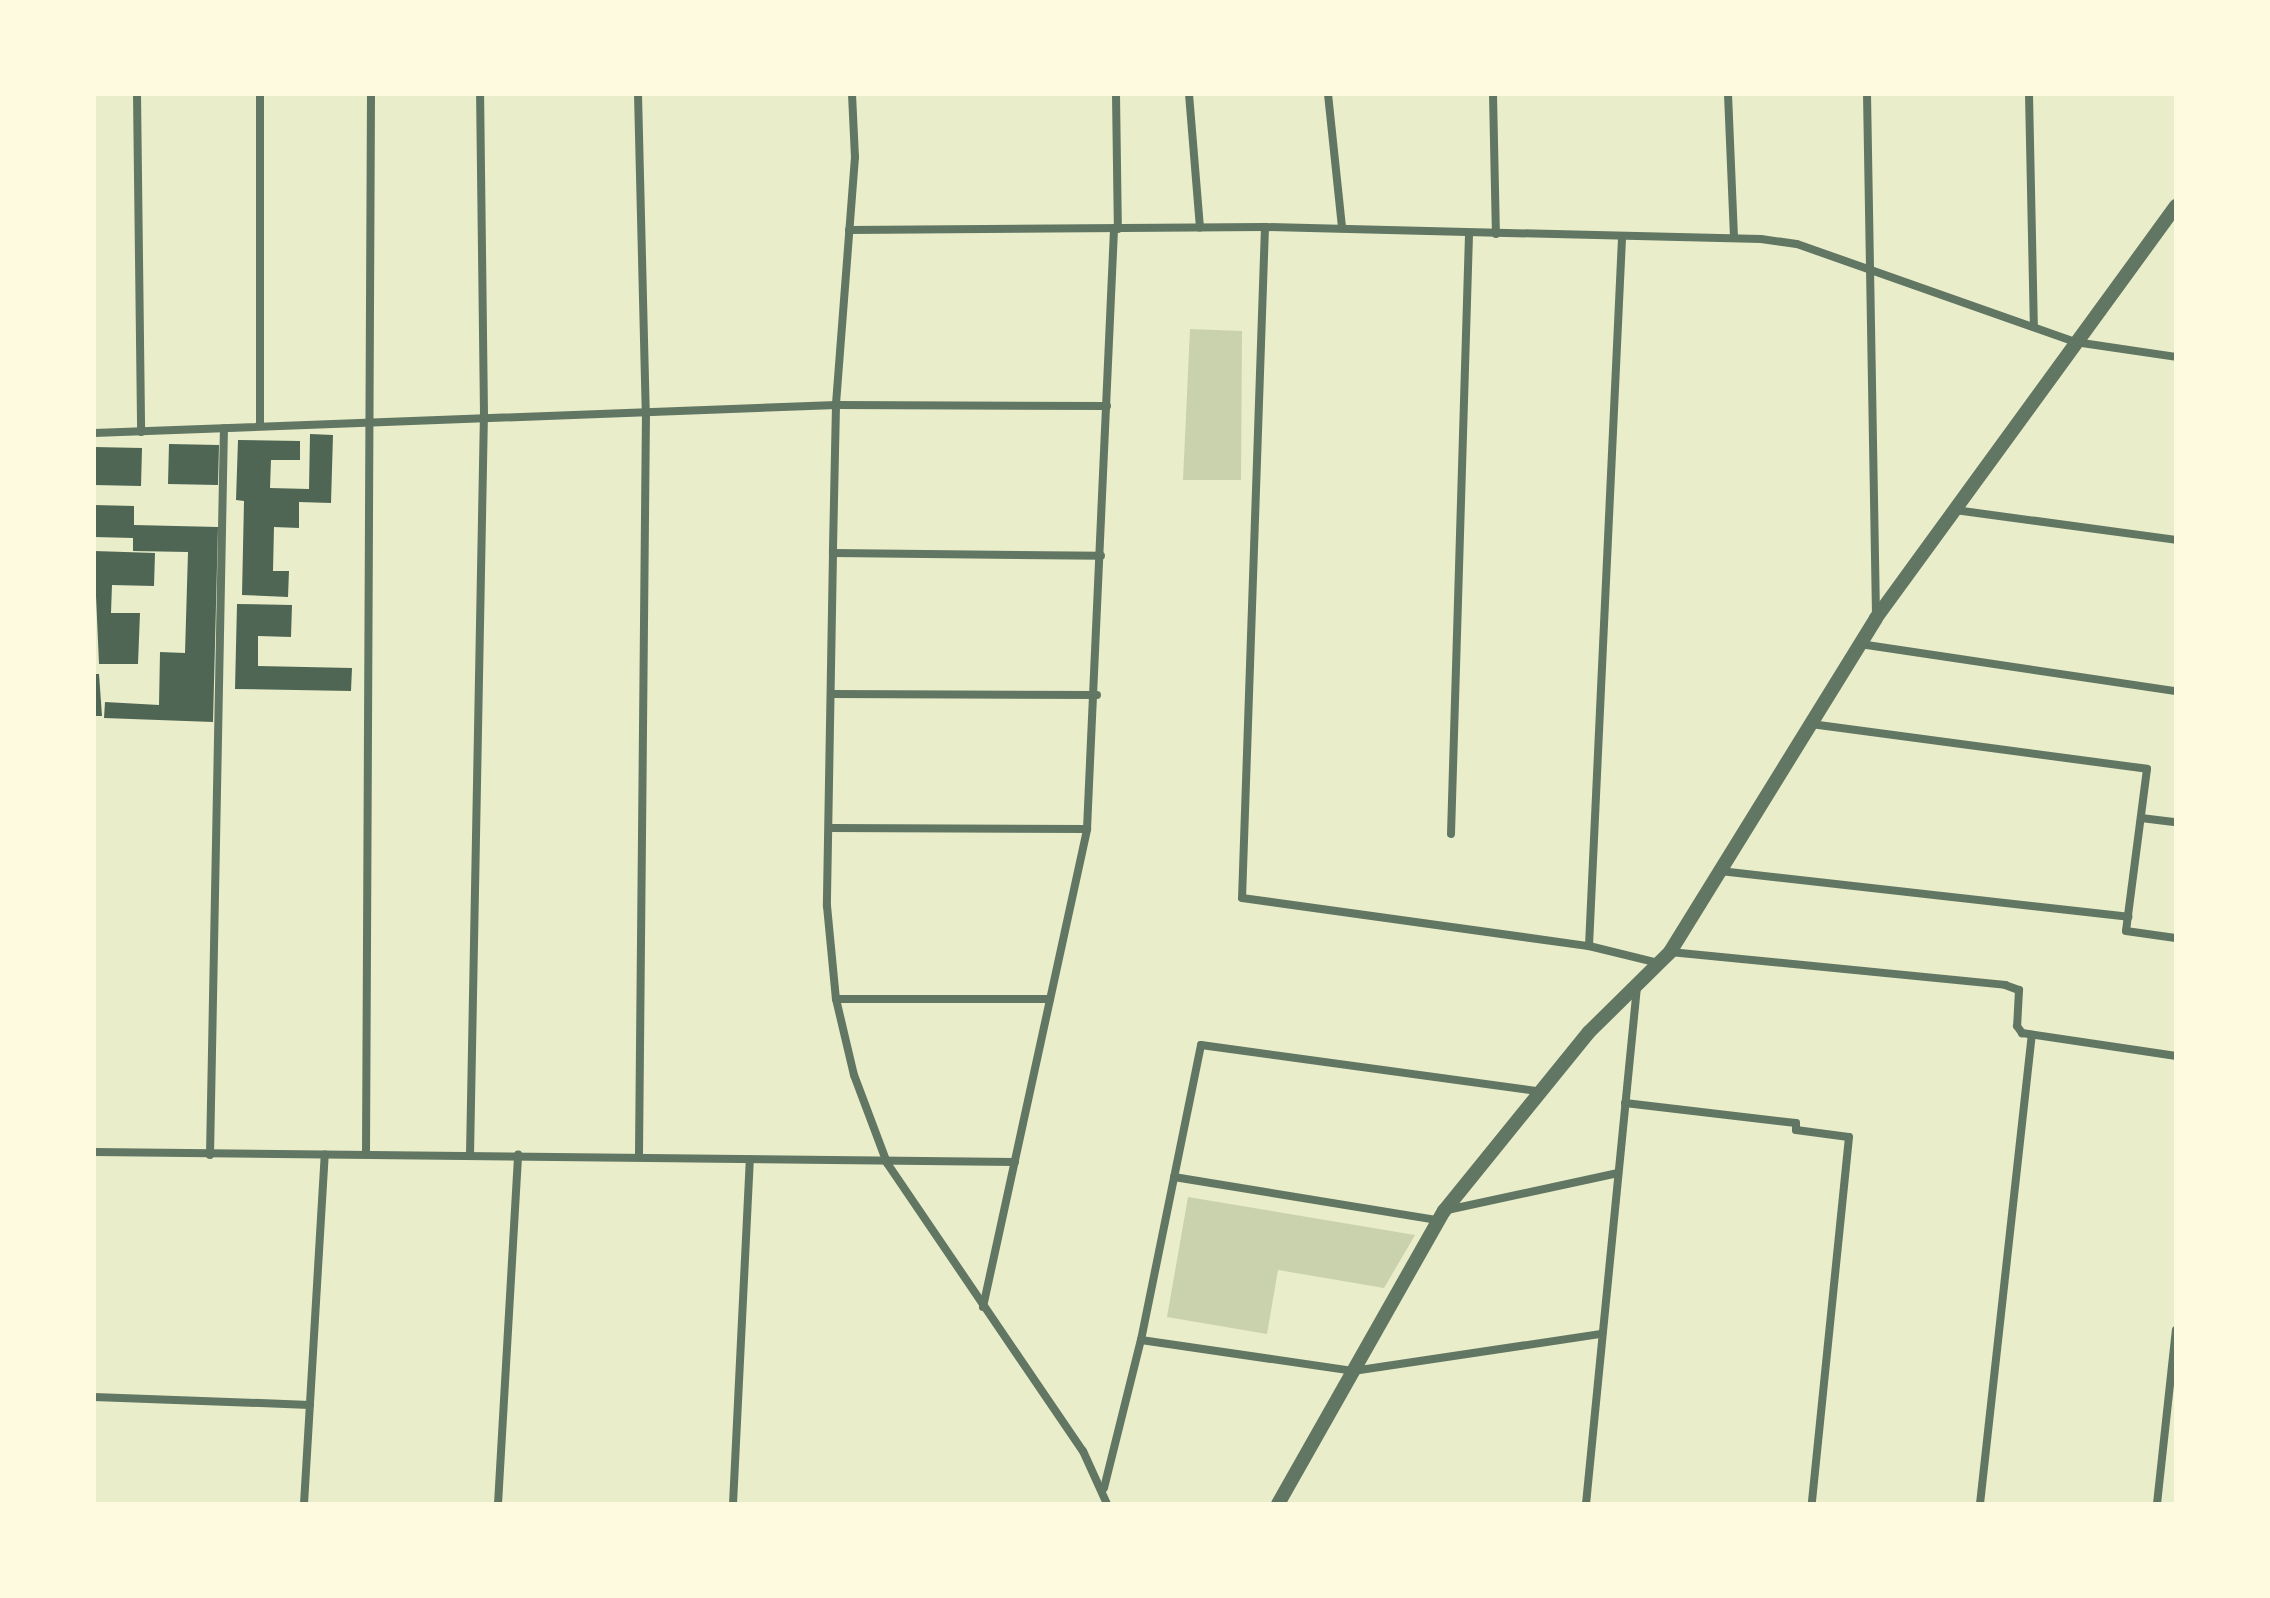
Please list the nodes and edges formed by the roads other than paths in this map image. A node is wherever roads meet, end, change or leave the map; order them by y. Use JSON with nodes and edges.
{"nodes":[{"id":1,"x":137,"y":94,"type":"edge"},
{"id":2,"x":260,"y":94,"type":"edge"},
{"id":3,"x":371,"y":94,"type":"edge"},
{"id":4,"x":480,"y":94,"type":"edge"},
{"id":5,"x":638,"y":94,"type":"edge"},
{"id":6,"x":852,"y":94,"type":"edge"},
{"id":7,"x":1116,"y":94,"type":"edge"},
{"id":8,"x":1189,"y":94,"type":"edge"},
{"id":9,"x":1328,"y":94,"type":"edge"},
{"id":10,"x":1493,"y":94,"type":"edge"},
{"id":11,"x":1728,"y":94,"type":"edge"},
{"id":12,"x":1867,"y":94,"type":"edge"},
{"id":13,"x":2029,"y":94,"type":"edge"},
{"id":14,"x":2173,"y":213,"type":"edge"},
{"id":15,"x":1265,"y":227,"type":"junction"},
{"id":16,"x":1200,"y":228,"type":"junction"},
{"id":17,"x":1342,"y":228,"type":"junction"},
{"id":18,"x":1116,"y":229,"type":"junction"},
{"id":19,"x":849,"y":230,"type":"junction"},
{"id":20,"x":1469,"y":234,"type":"junction"},
{"id":21,"x":1496,"y":234,"type":"junction"},
{"id":22,"x":1622,"y":238,"type":"junction"},
{"id":23,"x":1734,"y":238,"type":"junction"},
{"id":24,"x":1871,"y":268,"type":"junction"},
{"id":25,"x":2034,"y":327,"type":"junction"},
{"id":26,"x":2075,"y":342,"type":"junction"},
{"id":27,"x":2176,"y":357,"type":"edge"},
{"id":28,"x":836,"y":405,"type":"junction"},
{"id":29,"x":1107,"y":406,"type":"junction"},
{"id":30,"x":646,"y":411,"type":"junction"},
{"id":31,"x":484,"y":415,"type":"junction"},
{"id":32,"x":371,"y":421,"type":"junction"},
{"id":33,"x":260,"y":425,"type":"junction"},
{"id":34,"x":224,"y":428,"type":"junction"},
{"id":35,"x":141,"y":432,"type":"junction"},
{"id":36,"x":94,"y":433,"type":"edge"},
{"id":37,"x":1951,"y":509,"type":"junction"},
{"id":38,"x":2176,"y":540,"type":"edge"},
{"id":39,"x":833,"y":553,"type":"junction"},
{"id":40,"x":1101,"y":556,"type":"junction"},
{"id":41,"x":1876,"y":618,"type":"junction"},
{"id":42,"x":1860,"y":644,"type":"junction"},
{"id":43,"x":2176,"y":691,"type":"edge"},
{"id":44,"x":831,"y":694,"type":"junction"},
{"id":45,"x":1097,"y":695,"type":"junction"},
{"id":46,"x":1810,"y":724,"type":"junction"},
{"id":47,"x":2141,"y":818,"type":"junction"},
{"id":48,"x":2176,"y":822,"type":"edge"},
{"id":49,"x":829,"y":828,"type":"junction"},
{"id":50,"x":1087,"y":829,"type":"junction"},
{"id":51,"x":1451,"y":834,"type":"dead end"},
{"id":52,"x":1720,"y":871,"type":"junction"},
{"id":53,"x":2128,"y":917,"type":"junction"},
{"id":54,"x":2176,"y":938,"type":"edge"},
{"id":55,"x":1589,"y":946,"type":"junction"},
{"id":56,"x":1670,"y":952,"type":"junction"},
{"id":57,"x":1659,"y":963,"type":"junction"},
{"id":58,"x":1637,"y":986,"type":"junction"},
{"id":59,"x":836,"y":999,"type":"junction"},
{"id":60,"x":1050,"y":999,"type":"junction"},
{"id":61,"x":2027,"y":1034,"type":"junction"},
{"id":62,"x":2176,"y":1056,"type":"edge"},
{"id":63,"x":1538,"y":1091,"type":"junction"},
{"id":64,"x":1625,"y":1103,"type":"junction"},
{"id":65,"x":94,"y":1152,"type":"edge"},
{"id":66,"x":366,"y":1154,"type":"junction"},
{"id":67,"x":210,"y":1155,"type":"junction"},
{"id":68,"x":325,"y":1155,"type":"junction"},
{"id":69,"x":470,"y":1155,"type":"junction"},
{"id":70,"x":518,"y":1155,"type":"junction"},
{"id":71,"x":639,"y":1156,"type":"junction"},
{"id":72,"x":750,"y":1159,"type":"junction"},
{"id":73,"x":1015,"y":1162,"type":"junction"},
{"id":74,"x":887,"y":1163,"type":"junction"},
{"id":75,"x":1618,"y":1173,"type":"junction"},
{"id":76,"x":1174,"y":1177,"type":"junction"},
{"id":77,"x":1441,"y":1215,"type":"junction"},
{"id":78,"x":983,"y":1307,"type":"junction"},
{"id":79,"x":2176,"y":1330,"type":"edge"},
{"id":80,"x":1601,"y":1334,"type":"junction"},
{"id":81,"x":1141,"y":1340,"type":"junction"},
{"id":82,"x":1353,"y":1371,"type":"junction"},
{"id":83,"x":94,"y":1397,"type":"edge"},
{"id":84,"x":310,"y":1405,"type":"junction"},
{"id":85,"x":1104,"y":1489,"type":"junction"},
{"id":86,"x":304,"y":1504,"type":"edge"},
{"id":87,"x":498,"y":1504,"type":"edge"},
{"id":88,"x":733,"y":1504,"type":"edge"},
{"id":89,"x":1107,"y":1504,"type":"edge"},
{"id":90,"x":1278,"y":1504,"type":"edge"},
{"id":91,"x":1586,"y":1504,"type":"edge"},
{"id":92,"x":1812,"y":1504,"type":"edge"},
{"id":93,"x":1980,"y":1504,"type":"edge"},
{"id":94,"x":2157,"y":1504,"type":"edge"}],
"edges":[{"from":1,"to":35,"type":"street"},
{"from":2,"to":33,"type":"street"},
{"from":3,"to":32,"type":"street"},
{"from":4,"to":31,"type":"street"},
{"from":5,"to":30,"type":"street"},
{"from":6,"to":19,"type":"street"},
{"from":7,"to":18,"type":"street"},
{"from":8,"to":16,"type":"street"},
{"from":9,"to":17,"type":"street"},
{"from":10,"to":21,"type":"street"},
{"from":11,"to":23,"type":"street"},
{"from":12,"to":24,"type":"street"},
{"from":13,"to":25,"type":"street"},
{"from":14,"to":26,"type":"street"},
{"from":15,"to":16,"type":"street"},
{"from":15,"to":17,"type":"street"},
{"from":15,"to":55,"type":"street"},
{"from":16,"to":18,"type":"street"},
{"from":17,"to":20,"type":"street"},
{"from":18,"to":19,"type":"street"},
{"from":18,"to":29,"type":"street"},
{"from":19,"to":28,"type":"street"},
{"from":20,"to":21,"type":"street"},
{"from":20,"to":51,"type":"street"},
{"from":21,"to":22,"type":"street"},
{"from":22,"to":23,"type":"street"},
{"from":22,"to":55,"type":"street"},
{"from":23,"to":24,"type":"street"},
{"from":24,"to":25,"type":"street"},
{"from":24,"to":41,"type":"street"},
{"from":25,"to":26,"type":"street"},
{"from":26,"to":27,"type":"street"},
{"from":26,"to":37,"type":"street"},
{"from":28,"to":29,"type":"street"},
{"from":28,"to":30,"type":"street"},
{"from":28,"to":39,"type":"street"},
{"from":29,"to":40,"type":"street"},
{"from":30,"to":31,"type":"street"},
{"from":30,"to":71,"type":"street"},
{"from":31,"to":32,"type":"street"},
{"from":31,"to":69,"type":"street"},
{"from":32,"to":33,"type":"street"},
{"from":32,"to":66,"type":"street"},
{"from":33,"to":34,"type":"street"},
{"from":34,"to":35,"type":"street"},
{"from":34,"to":67,"type":"street"},
{"from":35,"to":36,"type":"street"},
{"from":37,"to":38,"type":"street"},
{"from":37,"to":41,"type":"street"},
{"from":39,"to":40,"type":"street"},
{"from":39,"to":44,"type":"street"},
{"from":40,"to":45,"type":"street"},
{"from":41,"to":42,"type":"street"},
{"from":42,"to":43,"type":"street"},
{"from":42,"to":46,"type":"street"},
{"from":44,"to":45,"type":"street"},
{"from":44,"to":49,"type":"street"},
{"from":45,"to":50,"type":"street"},
{"from":46,"to":47,"type":"street"},
{"from":46,"to":52,"type":"street"},
{"from":47,"to":48,"type":"street"},
{"from":47,"to":53,"type":"street"},
{"from":49,"to":50,"type":"street"},
{"from":49,"to":59,"type":"street"},
{"from":50,"to":60,"type":"street"},
{"from":52,"to":53,"type":"street"},
{"from":52,"to":56,"type":"street"},
{"from":53,"to":54,"type":"street"},
{"from":55,"to":57,"type":"street"},
{"from":56,"to":57,"type":"street"},
{"from":56,"to":61,"type":"street"},
{"from":57,"to":58,"type":"street"},
{"from":58,"to":63,"type":"street"},
{"from":58,"to":64,"type":"street"},
{"from":59,"to":60,"type":"street"},
{"from":59,"to":74,"type":"street"},
{"from":60,"to":73,"type":"street"},
{"from":61,"to":62,"type":"street"},
{"from":61,"to":93,"type":"street"},
{"from":63,"to":76,"type":"street"},
{"from":63,"to":77,"type":"street"},
{"from":64,"to":75,"type":"street"},
{"from":64,"to":92,"type":"street"},
{"from":65,"to":67,"type":"street"},
{"from":66,"to":68,"type":"street"},
{"from":66,"to":69,"type":"street"},
{"from":67,"to":68,"type":"street"},
{"from":68,"to":84,"type":"street"},
{"from":69,"to":70,"type":"street"},
{"from":70,"to":71,"type":"street"},
{"from":70,"to":87,"type":"street"},
{"from":71,"to":72,"type":"street"},
{"from":72,"to":74,"type":"street"},
{"from":72,"to":88,"type":"street"},
{"from":73,"to":74,"type":"street"},
{"from":73,"to":78,"type":"street"},
{"from":74,"to":78,"type":"street"},
{"from":75,"to":77,"type":"street"},
{"from":75,"to":80,"type":"street"},
{"from":76,"to":77,"type":"street"},
{"from":76,"to":81,"type":"street"},
{"from":77,"to":82,"type":"street"},
{"from":78,"to":85,"type":"street"},
{"from":79,"to":94,"type":"street"},
{"from":80,"to":82,"type":"street"},
{"from":80,"to":91,"type":"street"},
{"from":81,"to":82,"type":"street"},
{"from":81,"to":85,"type":"street"},
{"from":82,"to":90,"type":"street"},
{"from":83,"to":84,"type":"street"},
{"from":84,"to":86,"type":"street"},
{"from":85,"to":89,"type":"street"}]}
